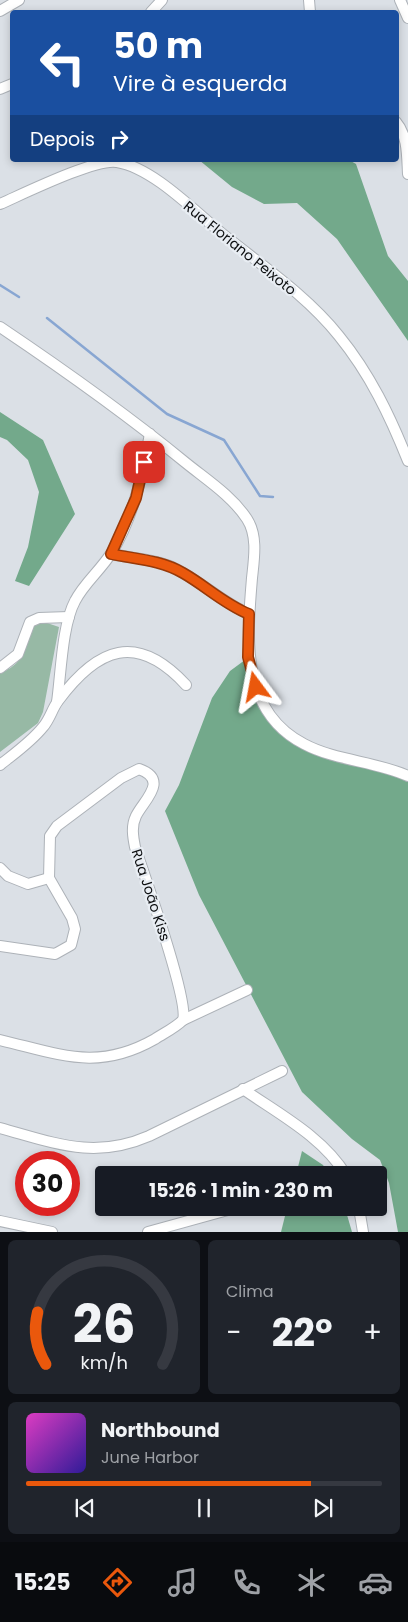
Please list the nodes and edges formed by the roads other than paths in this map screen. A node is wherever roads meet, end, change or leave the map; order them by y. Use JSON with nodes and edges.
{"nodes":[{"id":1,"x":19,"y":0,"type":"edge"},
{"id":2,"x":162,"y":0,"type":"edge"},
{"id":3,"x":402,"y":2,"type":"edge"},
{"id":4,"x":152,"y":10,"type":"edge"},
{"id":5,"x":0,"y":11,"type":"edge"},
{"id":6,"x":408,"y":18,"type":"edge"},
{"id":7,"x":399,"y":126,"type":"edge"},
{"id":8,"x":106,"y":162,"type":"edge"},
{"id":9,"x":118,"y":162,"type":"edge"},
{"id":10,"x":408,"y":174,"type":"edge"},
{"id":11,"x":0,"y":204,"type":"edge"},
{"id":12,"x":0,"y":327,"type":"edge"},
{"id":13,"x":150,"y":434,"type":"junction"},
{"id":14,"x":408,"y":461,"type":"edge"},
{"id":15,"x":111,"y":554,"type":"junction"},
{"id":16,"x":249,"y":614,"type":"junction"},
{"id":17,"x":69,"y":617,"type":"junction"},
{"id":18,"x":0,"y":668,"type":"edge"},
{"id":19,"x":186,"y":685,"type":"dead end"},
{"id":20,"x":56,"y":702,"type":"junction"},
{"id":21,"x":0,"y":766,"type":"edge"},
{"id":22,"x":408,"y":776,"type":"edge"},
{"id":23,"x":0,"y":868,"type":"edge"},
{"id":24,"x":49,"y":878,"type":"junction"},
{"id":25,"x":0,"y":946,"type":"edge"},
{"id":26,"x":247,"y":990,"type":"dead end"},
{"id":27,"x":183,"y":1020,"type":"junction"},
{"id":28,"x":0,"y":1040,"type":"edge"},
{"id":29,"x":282,"y":1071,"type":"dead end"},
{"id":30,"x":243,"y":1089,"type":"junction"},
{"id":31,"x":0,"y":1128,"type":"edge"},
{"id":32,"x":339,"y":1166,"type":"edge"},
{"id":33,"x":211,"y":1216,"type":"edge"},
{"id":34,"x":360,"y":1216,"type":"edge"},
{"id":35,"x":0,"y":1221,"type":"edge"},
{"id":36,"x":175,"y":1228,"type":"edge"},
{"id":37,"x":52,"y":1232,"type":"edge"},
{"id":38,"x":148,"y":1232,"type":"edge"},
{"id":39,"x":363,"y":1232,"type":"edge"}],
"edges":[{"from":1,"to":5,"type":"street"},
{"from":2,"to":4,"type":"street"},
{"from":3,"to":6,"type":"street"},
{"from":7,"to":10,"type":"street"},
{"from":8,"to":11,"type":"street","name":"Rua Floriano Peixoto"},
{"from":9,"to":14,"type":"street","name":"Rua Floriano Peixoto"},
{"from":12,"to":13,"type":"street"},
{"from":13,"to":15,"type":"street"},
{"from":13,"to":16,"type":"street"},
{"from":15,"to":16,"type":"street"},
{"from":15,"to":17,"type":"street"},
{"from":16,"to":22,"type":"street"},
{"from":17,"to":18,"type":"street"},
{"from":17,"to":20,"type":"street"},
{"from":19,"to":20,"type":"street"},
{"from":20,"to":21,"type":"street"},
{"from":23,"to":24,"type":"street"},
{"from":24,"to":25,"type":"street","name":"Rua João Kiss"},
{"from":24,"to":27,"type":"street","name":"Rua João Kiss"},
{"from":26,"to":27,"type":"street"},
{"from":27,"to":28,"type":"street"},
{"from":29,"to":30,"type":"street"},
{"from":30,"to":31,"type":"street"},
{"from":30,"to":32,"type":"street"},
{"from":33,"to":36,"type":"street"},
{"from":34,"to":39,"type":"street"},
{"from":35,"to":37,"type":"street"},
{"from":36,"to":38,"type":"street"}]}
